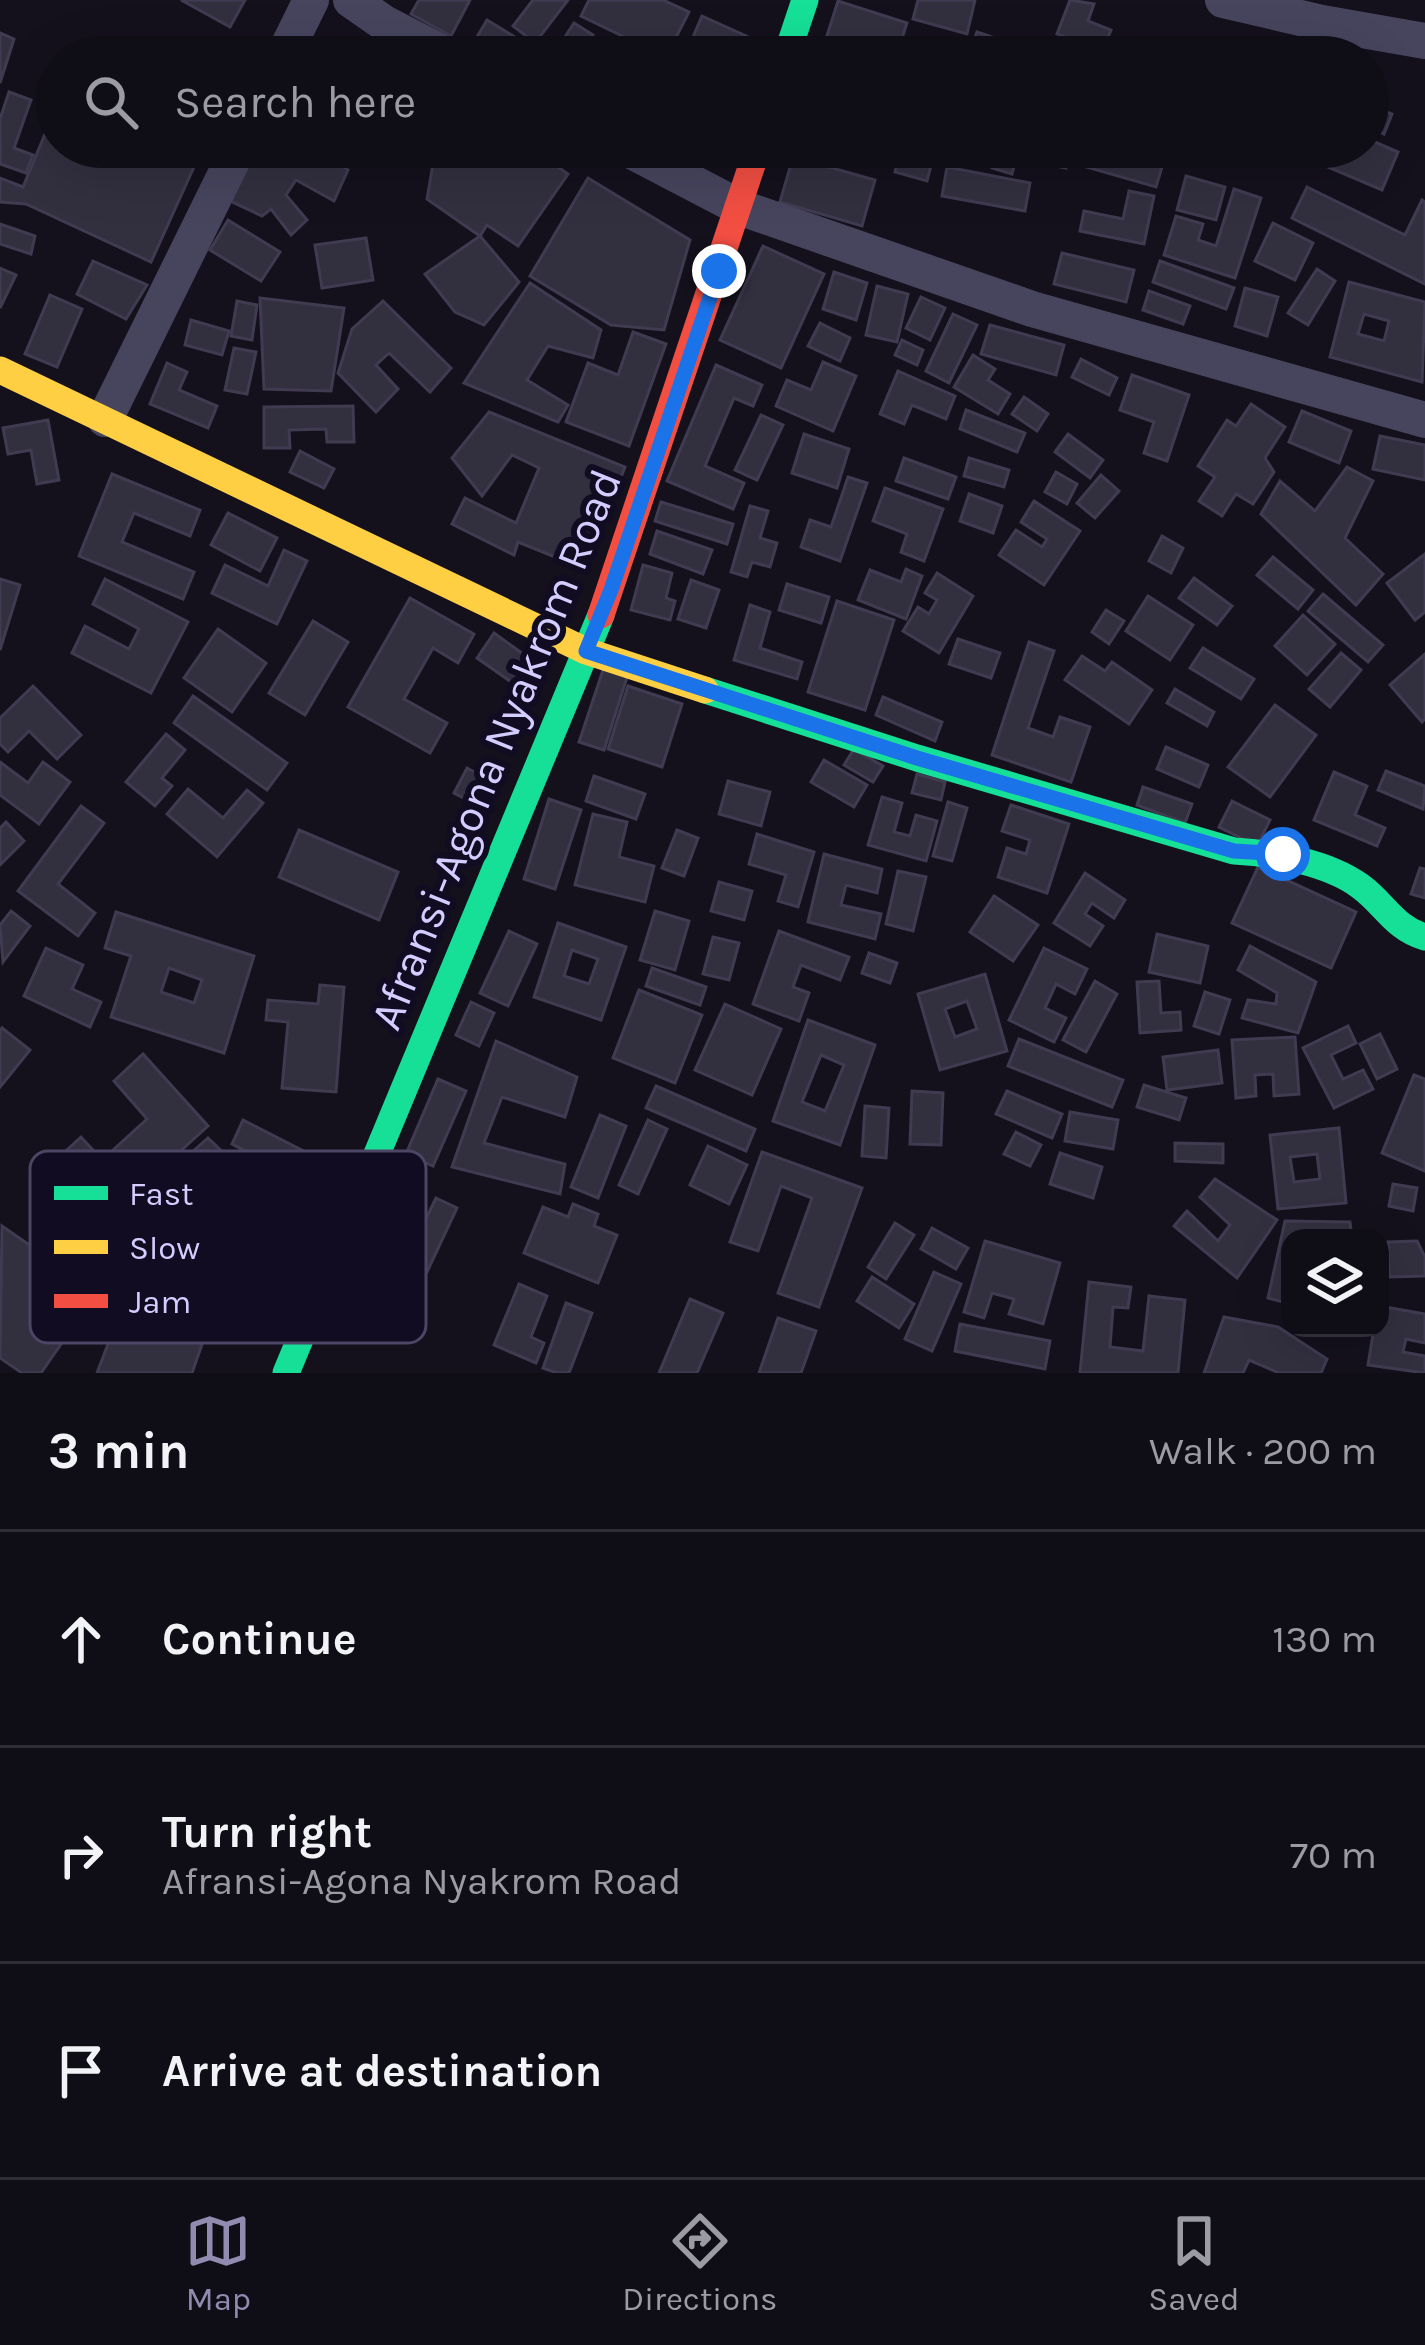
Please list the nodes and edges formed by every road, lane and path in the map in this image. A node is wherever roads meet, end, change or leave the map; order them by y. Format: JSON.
{"nodes":[{"id":1,"x":311,"y":0,"type":"edge"},
{"id":2,"x":351,"y":0,"type":"edge"},
{"id":3,"x":805,"y":0,"type":"edge"},
{"id":4,"x":1223,"y":0,"type":"edge"},
{"id":5,"x":293,"y":36,"type":"edge"},
{"id":6,"x":409,"y":36,"type":"edge"},
{"id":7,"x":793,"y":36,"type":"edge"},
{"id":8,"x":1425,"y":41,"type":"edge"},
{"id":9,"x":229,"y":168,"type":"edge"},
{"id":10,"x":664,"y":168,"type":"edge"},
{"id":11,"x":751,"y":168,"type":"edge"},
{"id":12,"x":739,"y":207,"type":"junction"},
{"id":13,"x":0,"y":370,"type":"edge"},
{"id":14,"x":105,"y":419,"type":"junction"},
{"id":15,"x":1425,"y":420,"type":"edge"},
{"id":16,"x":586,"y":651,"type":"junction"},
{"id":17,"x":1425,"y":937,"type":"edge"},
{"id":18,"x":378,"y":1151,"type":"edge"},
{"id":19,"x":298,"y":1343,"type":"edge"},
{"id":20,"x":286,"y":1373,"type":"edge"}],
"edges":[{"from":1,"to":5,"type":"street"},
{"from":2,"to":6,"type":"street"},
{"from":3,"to":7,"type":"street"},
{"from":4,"to":8,"type":"street"},
{"from":9,"to":14,"type":"street"},
{"from":10,"to":12,"type":"street"},
{"from":11,"to":12,"type":"street","name":"Afransi-Agona Nyakrom Road"},
{"from":12,"to":15,"type":"street"},
{"from":12,"to":16,"type":"street","name":"Afransi-Agona Nyakrom Road"},
{"from":13,"to":14,"type":"street"},
{"from":14,"to":16,"type":"street"},
{"from":16,"to":17,"type":"street"},
{"from":16,"to":18,"type":"street","name":"Afransi-Agona Nyakrom Road"},
{"from":19,"to":20,"type":"street","name":"Afransi-Agona Nyakrom Road"}]}
